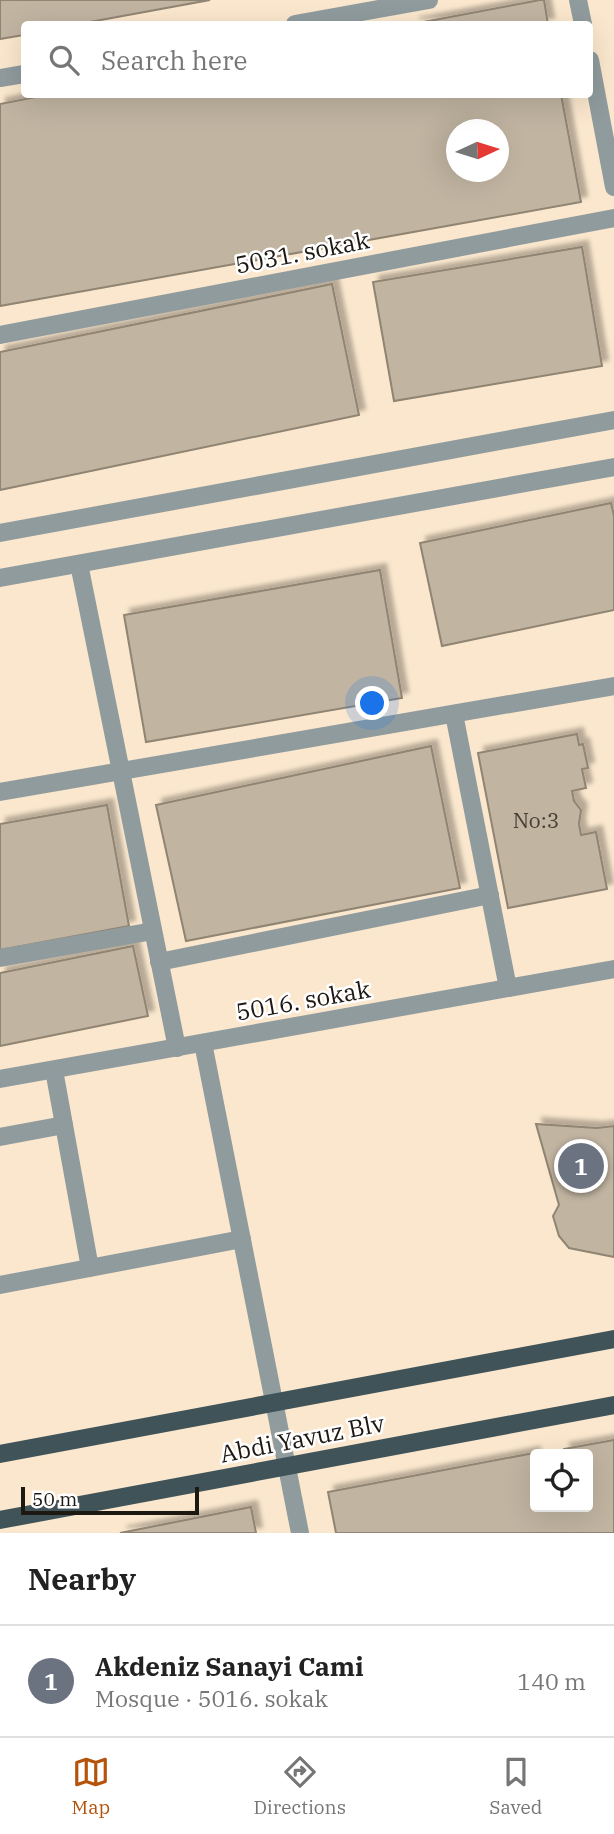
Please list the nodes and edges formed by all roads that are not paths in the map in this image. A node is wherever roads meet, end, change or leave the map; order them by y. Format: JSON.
{"nodes":[{"id":1,"x":429,"y":0,"type":"edge"},
{"id":2,"x":578,"y":0,"type":"edge"},
{"id":3,"x":312,"y":21,"type":"edge"},
{"id":4,"x":582,"y":21,"type":"edge"},
{"id":5,"x":21,"y":74,"type":"edge"},
{"id":6,"x":593,"y":76,"type":"edge"},
{"id":7,"x":0,"y":78,"type":"edge"},
{"id":8,"x":614,"y":187,"type":"edge"},
{"id":9,"x":614,"y":218,"type":"edge"},
{"id":10,"x":0,"y":335,"type":"edge"},
{"id":11,"x":614,"y":420,"type":"edge"},
{"id":12,"x":614,"y":467,"type":"edge"},
{"id":13,"x":0,"y":533,"type":"edge"},
{"id":14,"x":79,"y":564,"type":"junction"},
{"id":15,"x":0,"y":578,"type":"edge"},
{"id":16,"x":614,"y":686,"type":"edge"},
{"id":17,"x":454,"y":714,"type":"junction"},
{"id":18,"x":121,"y":771,"type":"junction"},
{"id":19,"x":0,"y":792,"type":"edge"},
{"id":20,"x":489,"y":895,"type":"junction"},
{"id":21,"x":153,"y":931,"type":"junction"},
{"id":22,"x":0,"y":958,"type":"edge"},
{"id":23,"x":159,"y":962,"type":"junction"},
{"id":24,"x":614,"y":969,"type":"edge"},
{"id":25,"x":508,"y":988,"type":"junction"},
{"id":26,"x":203,"y":1043,"type":"junction"},
{"id":27,"x":177,"y":1048,"type":"junction"},
{"id":28,"x":54,"y":1070,"type":"junction"},
{"id":29,"x":0,"y":1079,"type":"edge"},
{"id":30,"x":64,"y":1125,"type":"junction"},
{"id":31,"x":0,"y":1137,"type":"edge"},
{"id":32,"x":242,"y":1239,"type":"junction"},
{"id":33,"x":90,"y":1268,"type":"junction"},
{"id":34,"x":0,"y":1285,"type":"edge"},
{"id":35,"x":614,"y":1339,"type":"edge"},
{"id":36,"x":275,"y":1403,"type":"junction"},
{"id":37,"x":614,"y":1405,"type":"edge"},
{"id":38,"x":0,"y":1454,"type":"edge"},
{"id":39,"x":287,"y":1466,"type":"junction"},
{"id":40,"x":0,"y":1520,"type":"edge"},
{"id":41,"x":300,"y":1533,"type":"edge"}],
"edges":[{"from":1,"to":3,"type":"street"},
{"from":2,"to":4,"type":"street"},
{"from":5,"to":7,"type":"street"},
{"from":6,"to":8,"type":"street"},
{"from":9,"to":10,"type":"street","name":"5031. sokak"},
{"from":11,"to":13,"type":"street"},
{"from":12,"to":14,"type":"street"},
{"from":14,"to":15,"type":"street"},
{"from":14,"to":18,"type":"street"},
{"from":16,"to":17,"type":"street"},
{"from":17,"to":18,"type":"street"},
{"from":17,"to":20,"type":"street"},
{"from":18,"to":19,"type":"street"},
{"from":18,"to":21,"type":"street"},
{"from":20,"to":23,"type":"street"},
{"from":20,"to":25,"type":"street"},
{"from":21,"to":22,"type":"street"},
{"from":21,"to":23,"type":"street"},
{"from":23,"to":27,"type":"street"},
{"from":24,"to":25,"type":"street","name":"5016. sokak"},
{"from":25,"to":26,"type":"street","name":"5016. sokak"},
{"from":26,"to":27,"type":"street","name":"5016. sokak"},
{"from":26,"to":32,"type":"street"},
{"from":27,"to":28,"type":"street","name":"5016. sokak"},
{"from":28,"to":29,"type":"street","name":"5016. sokak"},
{"from":28,"to":30,"type":"street"},
{"from":30,"to":31,"type":"street"},
{"from":30,"to":33,"type":"street"},
{"from":32,"to":33,"type":"street"},
{"from":32,"to":36,"type":"street"},
{"from":33,"to":34,"type":"street"},
{"from":35,"to":36,"type":"main road"},
{"from":36,"to":38,"type":"main road"},
{"from":36,"to":39,"type":"street"},
{"from":37,"to":39,"type":"main road","name":"Abdi Yavuz Blv"},
{"from":39,"to":40,"type":"main road","name":"Abdi Yavuz Blv"},
{"from":39,"to":41,"type":"street"}]}
